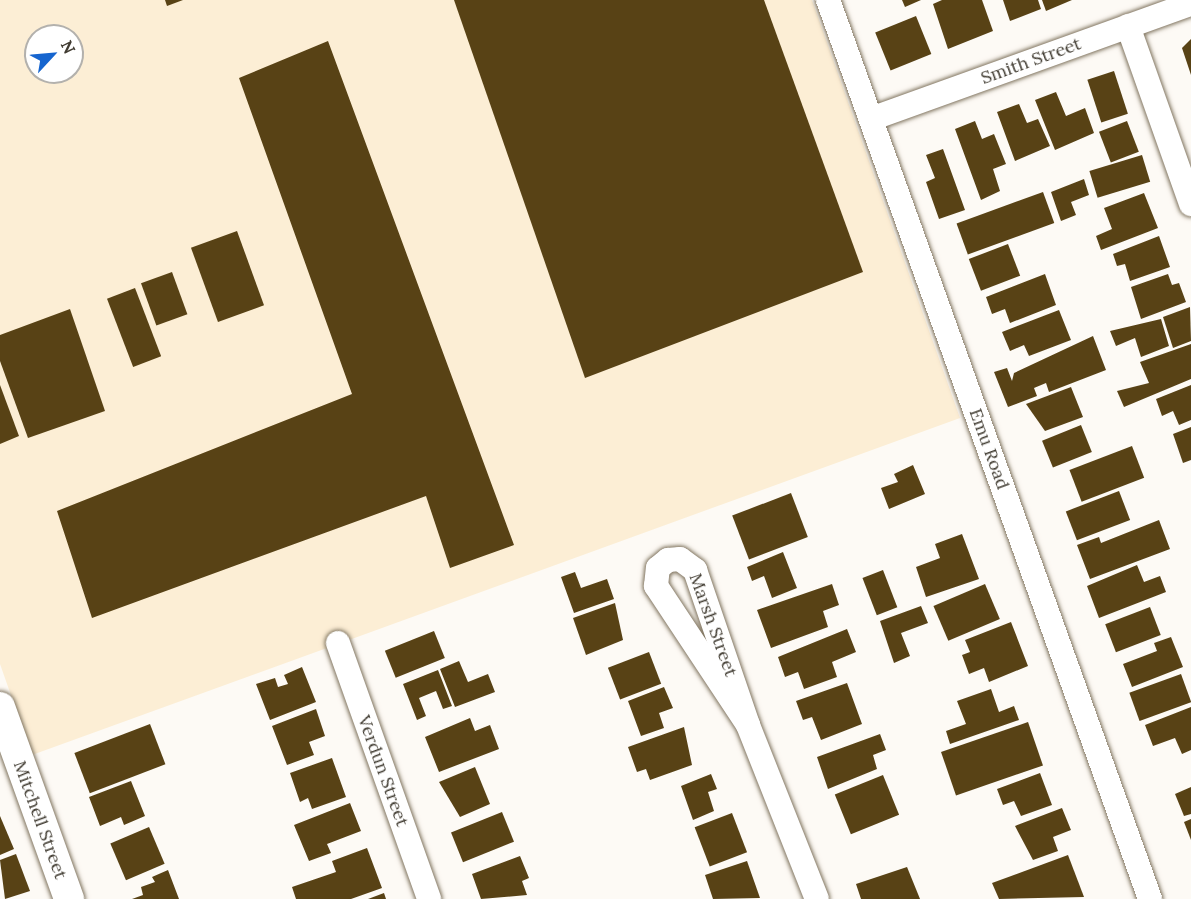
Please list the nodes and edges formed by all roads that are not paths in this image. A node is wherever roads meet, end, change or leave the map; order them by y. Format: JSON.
{"nodes":[{"id":1,"x":828,"y":0,"type":"edge"},
{"id":2,"x":1191,"y":4,"type":"edge"},
{"id":3,"x":1128,"y":26,"type":"junction"},
{"id":4,"x":871,"y":119,"type":"junction"},
{"id":5,"x":1191,"y":204,"type":"edge"},
{"id":6,"x":338,"y":643,"type":"dead end"},
{"id":7,"x":0,"y":706,"type":"edge"},
{"id":8,"x":748,"y":725,"type":"junction"},
{"id":9,"x":69,"y":899,"type":"edge"},
{"id":10,"x":429,"y":899,"type":"edge"},
{"id":11,"x":817,"y":899,"type":"edge"},
{"id":12,"x":1150,"y":899,"type":"edge"}],
"edges":[{"from":1,"to":4,"type":"street","name":"Emu Road"},
{"from":2,"to":3,"type":"street","name":"Smith Street"},
{"from":3,"to":4,"type":"street","name":"Smith Street"},
{"from":3,"to":5,"type":"street"},
{"from":4,"to":12,"type":"street","name":"Emu Road"},
{"from":6,"to":10,"type":"street","name":"Verdun Street"},
{"from":7,"to":9,"type":"street","name":"Mitchell Street"},
{"from":8,"to":8,"type":"street","name":"Marsh Street"},
{"from":8,"to":11,"type":"street","name":"Marsh Street"}]}
